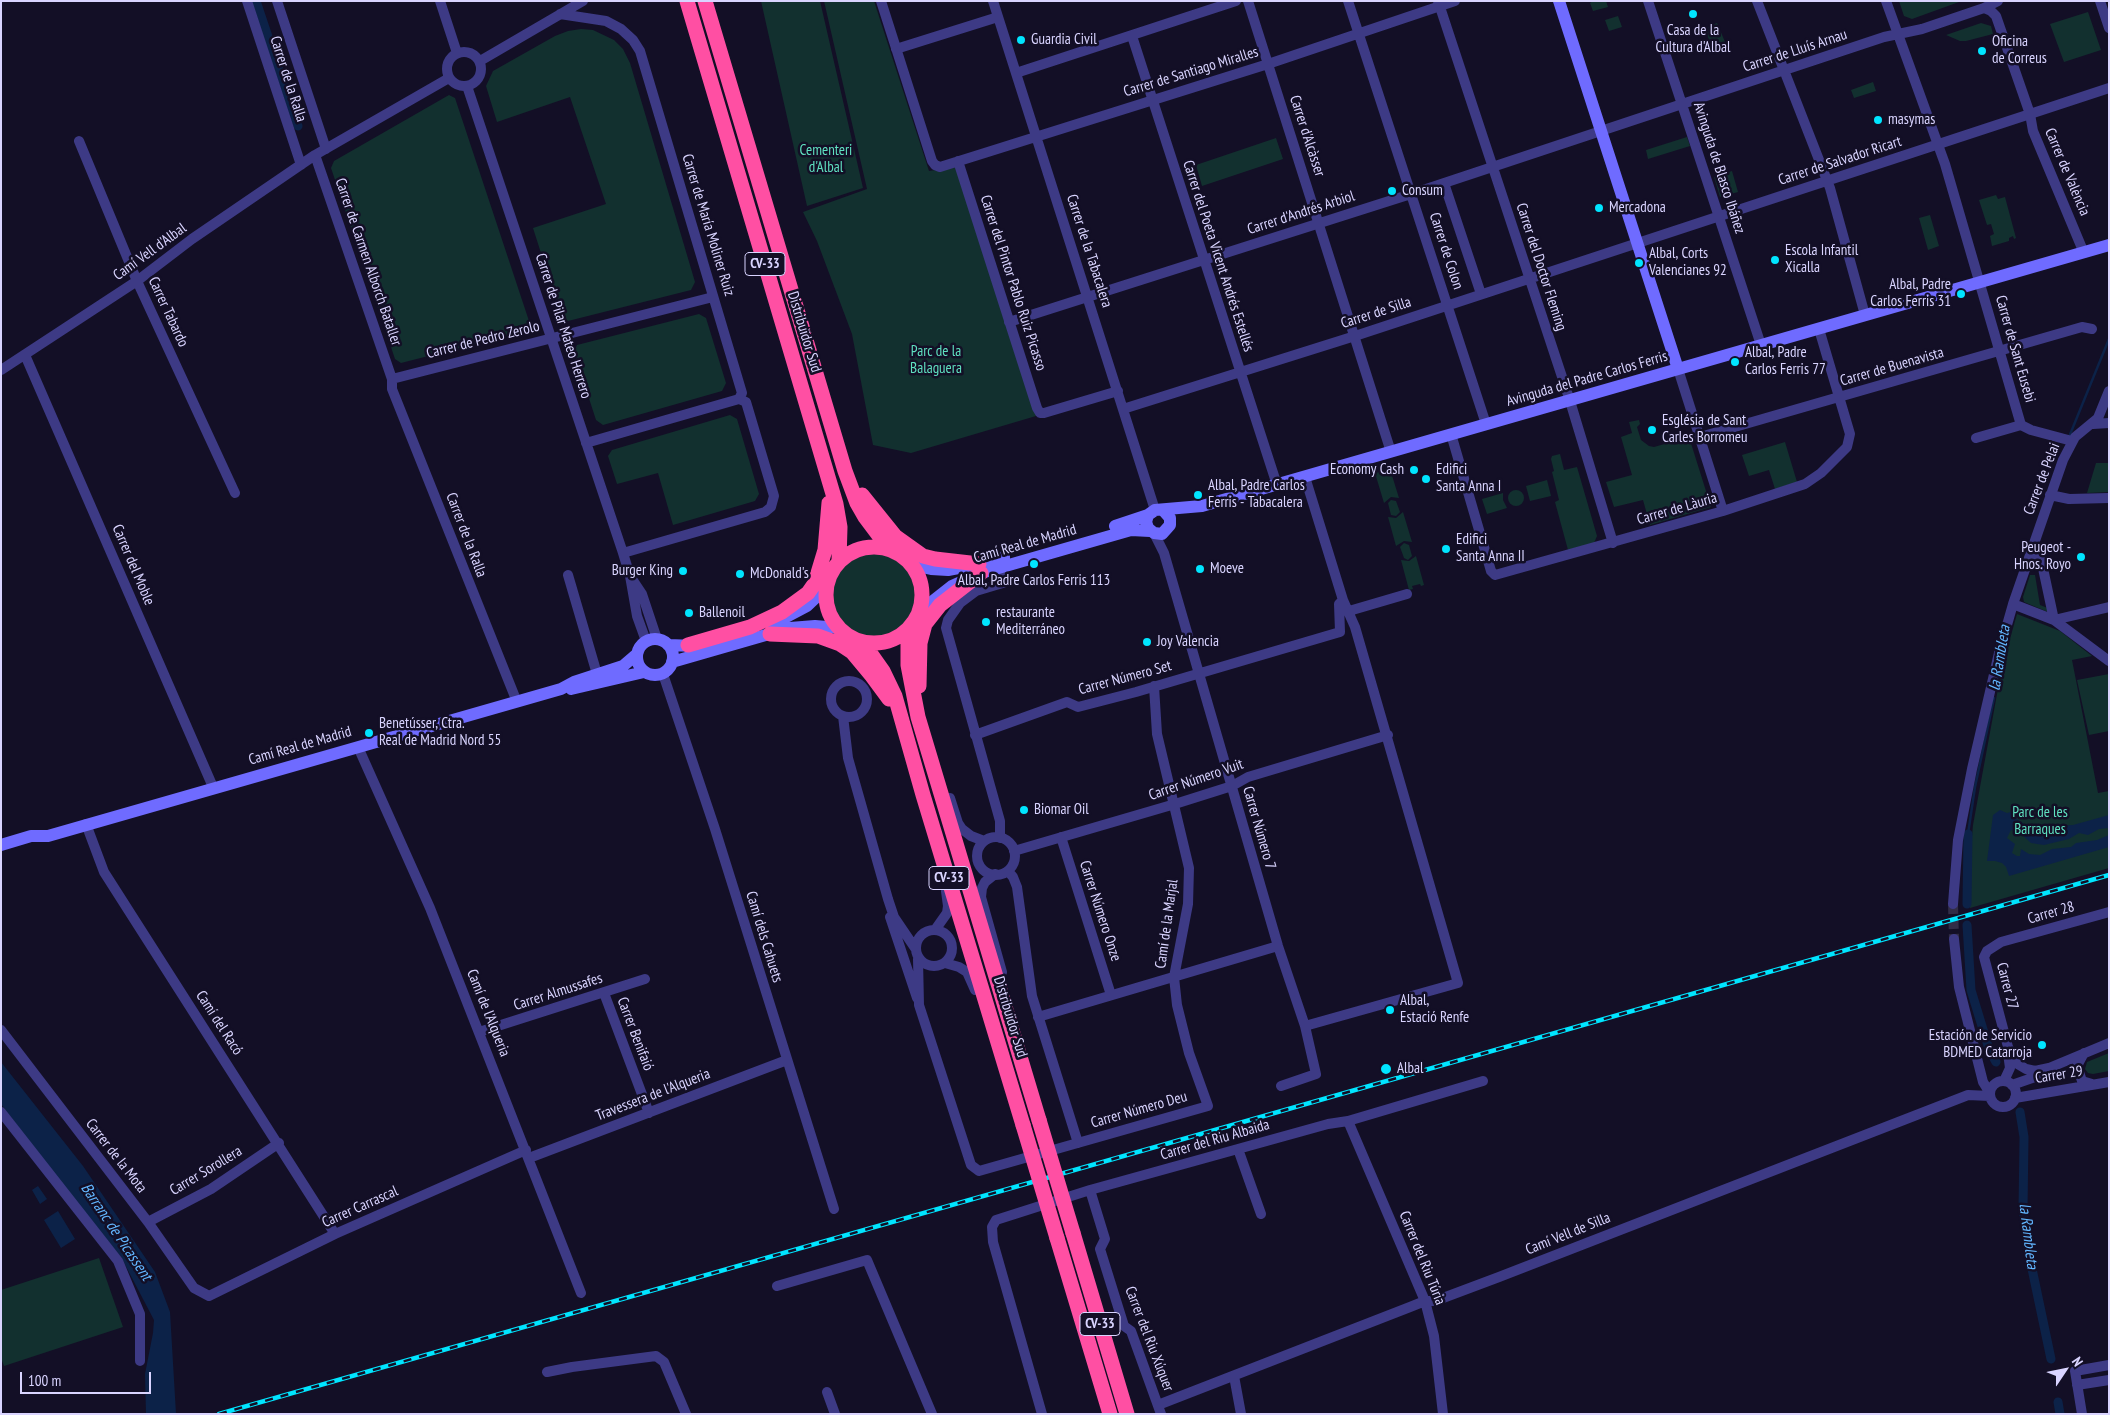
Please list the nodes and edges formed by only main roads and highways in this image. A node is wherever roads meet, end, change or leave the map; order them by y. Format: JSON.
{"nodes":[{"id":1,"x":687,"y":1,"type":"edge"},
{"id":2,"x":705,"y":1,"type":"edge"},
{"id":3,"x":845,"y":471,"type":"junction"},
{"id":4,"x":830,"y":482,"type":"junction"},
{"id":5,"x":890,"y":549,"type":"junction"},
{"id":6,"x":839,"y":561,"type":"junction"},
{"id":7,"x":908,"y":630,"type":"junction"},
{"id":8,"x":770,"y":634,"type":"road end"},
{"id":9,"x":856,"y":640,"type":"junction"},
{"id":10,"x":688,"y":645,"type":"road end"},
{"id":11,"x":918,"y":717,"type":"junction"},
{"id":12,"x":904,"y":723,"type":"junction"},
{"id":13,"x":1110,"y":1414,"type":"edge"},
{"id":14,"x":1128,"y":1414,"type":"edge"}],
"edges":[{"from":1,"to":4,"type":"highway","name":"Distribuïdor Sud","number":"CV-33"},
{"from":2,"to":3,"type":"highway","name":"Distribuïdor Sud","number":"CV-33"},
{"from":3,"to":5,"type":"highway","name":"Distribuïdor Sud","number":"CV-33"},
{"from":3,"to":11,"type":"highway"},
{"from":4,"to":6,"type":"highway","name":"Distribuïdor Sud","number":"CV-33"},
{"from":4,"to":10,"type":"highway"},
{"from":5,"to":6,"type":"highway"},
{"from":5,"to":7,"type":"highway","number":"CV-33"},
{"from":6,"to":9,"type":"highway","number":"CV-33"},
{"from":7,"to":9,"type":"highway","number":"CV-33"},
{"from":7,"to":11,"type":"highway","name":"Distribuïdor Sud","number":"CV-33"},
{"from":8,"to":12,"type":"highway"},
{"from":9,"to":12,"type":"highway","name":"Distribuïdor Sud","number":"CV-33"},
{"from":11,"to":14,"type":"highway","name":"Distribuïdor Sud","number":"CV-33","bridge":true},
{"from":12,"to":13,"type":"highway","name":"Distribuïdor Sud","number":"CV-33","bridge":true}]}
